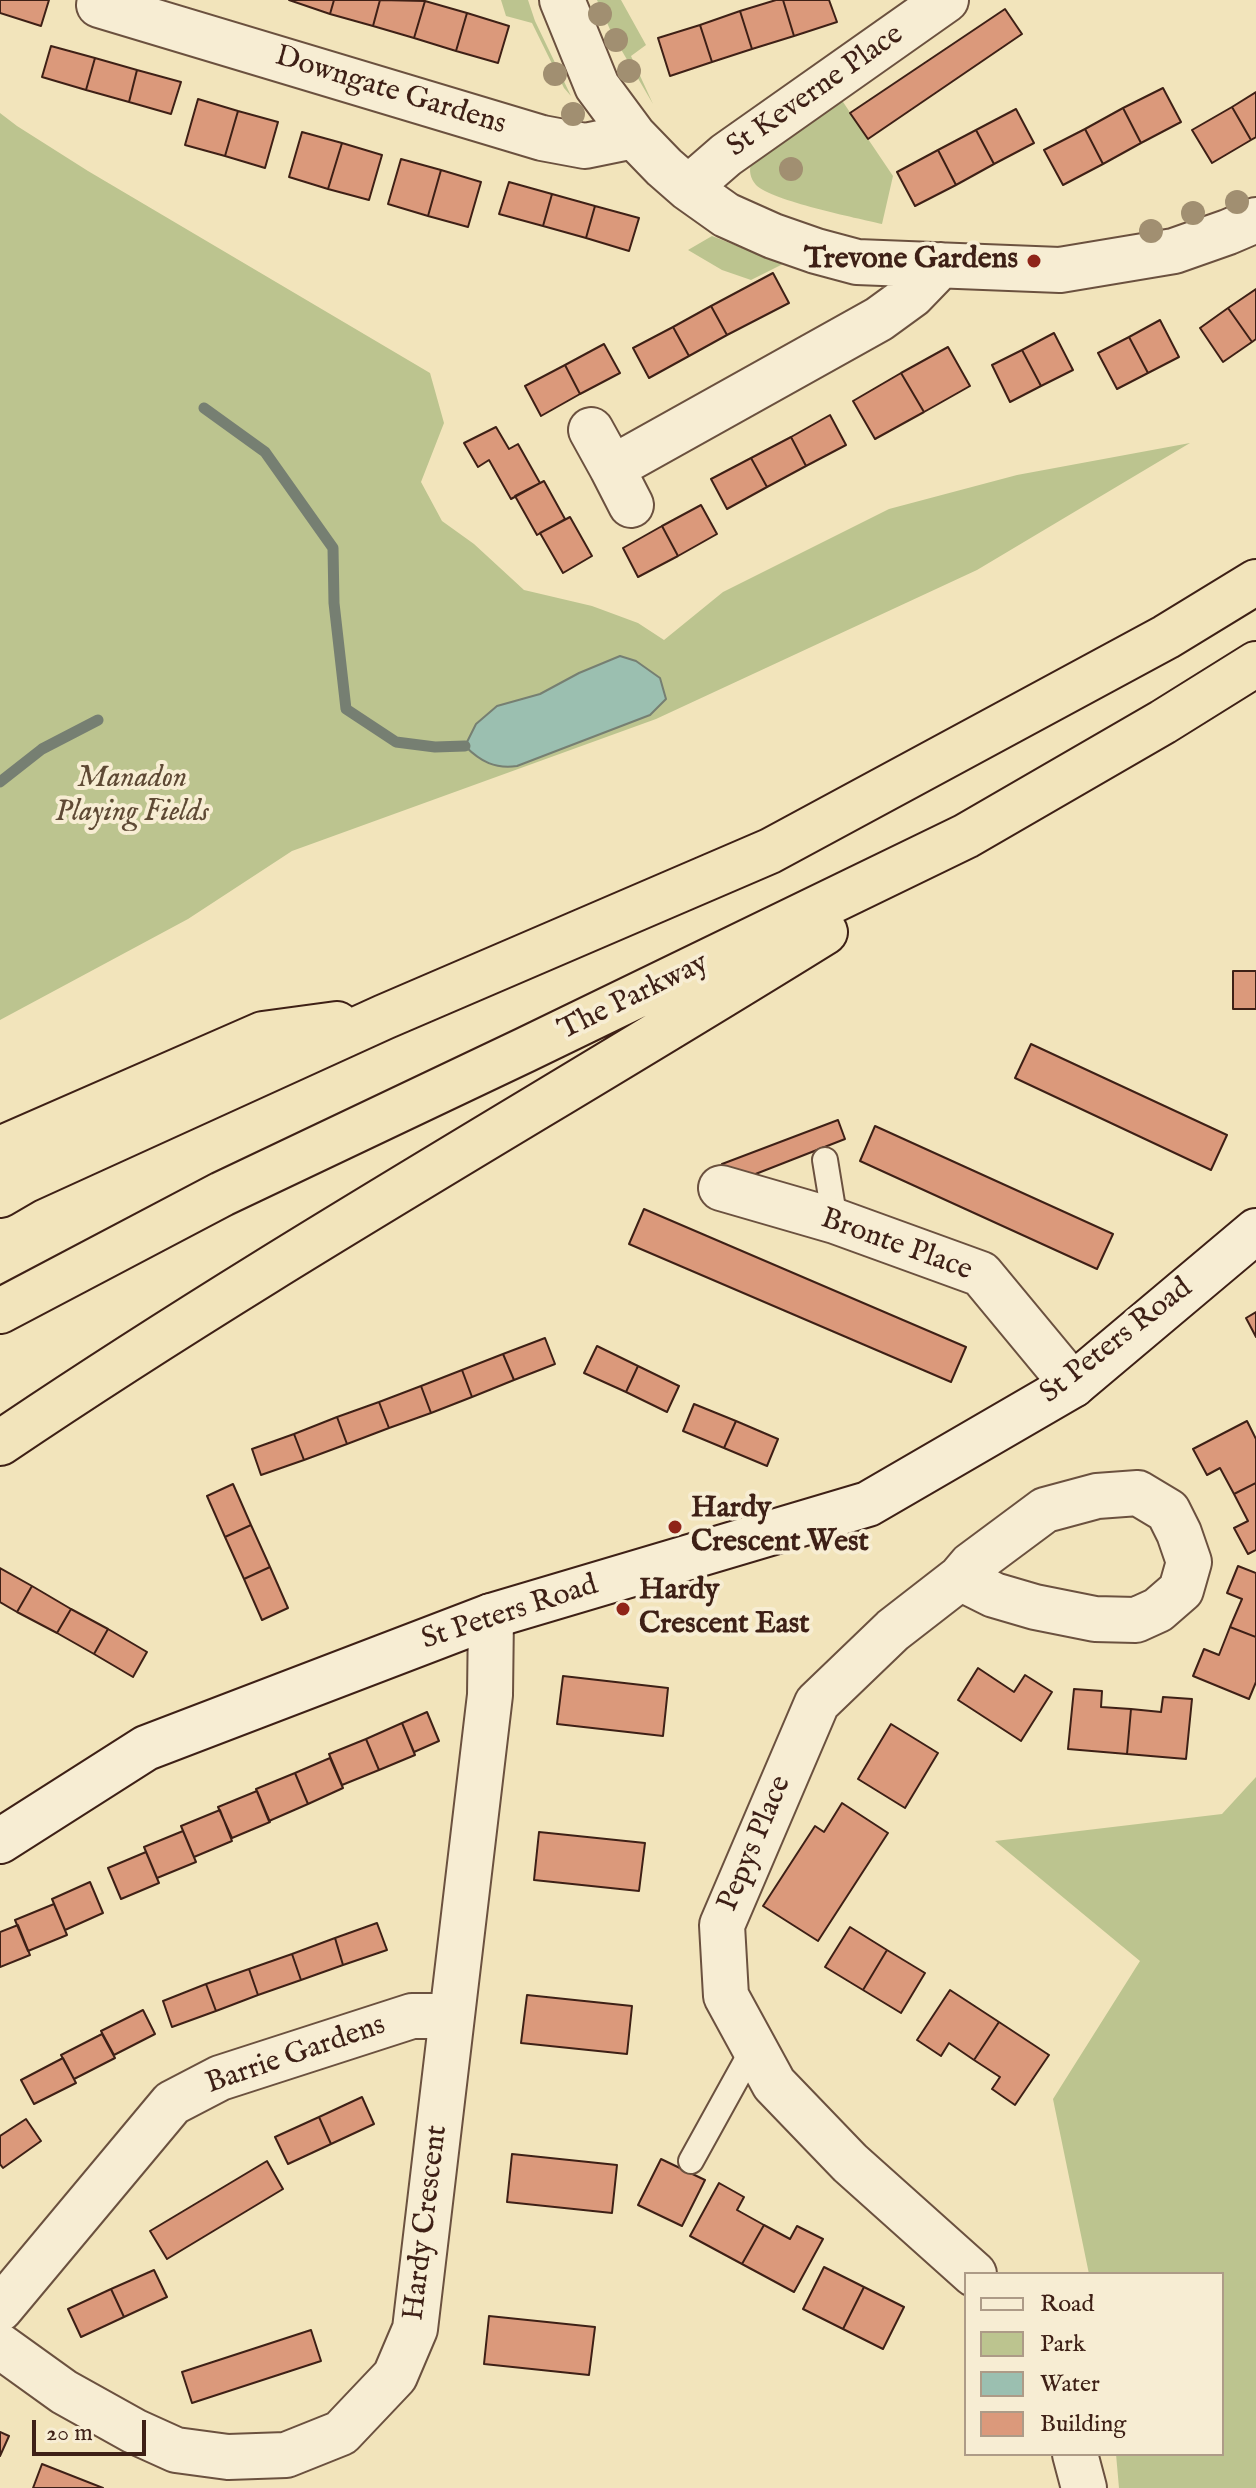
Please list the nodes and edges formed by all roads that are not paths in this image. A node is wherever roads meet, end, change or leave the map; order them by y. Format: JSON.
{"nodes":[{"id":1,"x":562,"y":0,"type":"edge"},
{"id":2,"x":946,"y":0,"type":"edge"},
{"id":3,"x":99,"y":5,"type":"dead end"},
{"id":4,"x":150,"y":10,"type":"edge"},
{"id":5,"x":634,"y":136,"type":"junction"},
{"id":6,"x":688,"y":188,"type":"junction"},
{"id":7,"x":1256,"y":220,"type":"edge"},
{"id":8,"x":941,"y":265,"type":"junction"},
{"id":9,"x":591,"y":430,"type":"dead end"},
{"id":10,"x":1256,"y":582,"type":"edge"},
{"id":11,"x":1256,"y":664,"type":"edge"},
{"id":12,"x":1163,"y":722,"type":"junction"},
{"id":13,"x":384,"y":1017,"type":"junction"},
{"id":14,"x":0,"y":1149,"type":"edge"},
{"id":15,"x":825,"y":1160,"type":"dead end"},
{"id":16,"x":721,"y":1188,"type":"dead end"},
{"id":17,"x":0,"y":1195,"type":"edge"},
{"id":18,"x":835,"y":1221,"type":"junction"},
{"id":19,"x":1256,"y":1231,"type":"edge"},
{"id":20,"x":0,"y":1311,"type":"edge"},
{"id":21,"x":1073,"y":1385,"type":"junction"},
{"id":22,"x":0,"y":1443,"type":"edge"},
{"id":23,"x":960,"y":1578,"type":"junction"},
{"id":24,"x":491,"y":1616,"type":"junction"},
{"id":25,"x":0,"y":1841,"type":"edge"},
{"id":26,"x":452,"y":2016,"type":"junction"},
{"id":27,"x":754,"y":2047,"type":"junction"},
{"id":28,"x":691,"y":2161,"type":"dead end"},
{"id":29,"x":972,"y":2272,"type":"edge"},
{"id":30,"x":0,"y":2309,"type":"edge"},
{"id":31,"x":0,"y":2346,"type":"edge"},
{"id":32,"x":1076,"y":2456,"type":"edge"},
{"id":33,"x":1084,"y":2488,"type":"edge"}],
"edges":[{"from":1,"to":5,"type":"street"},
{"from":2,"to":6,"type":"street","name":"St Keverne Place"},
{"from":3,"to":4,"type":"street","name":"Downgate Gardens"},
{"from":4,"to":5,"type":"street","name":"Downgate Gardens"},
{"from":5,"to":6,"type":"street"},
{"from":6,"to":8,"type":"street"},
{"from":7,"to":8,"type":"street"},
{"from":8,"to":9,"type":"street"},
{"from":10,"to":13,"type":"highway"},
{"from":11,"to":12,"type":"highway","name":"The Parkway"},
{"from":12,"to":20,"type":"highway","name":"The Parkway"},
{"from":12,"to":22,"type":"highway"},
{"from":13,"to":14,"type":"highway"},
{"from":13,"to":17,"type":"highway"},
{"from":15,"to":18,"type":"lane"},
{"from":16,"to":18,"type":"street","name":"Bronte Place"},
{"from":18,"to":21,"type":"street","name":"Bronte Place"},
{"from":19,"to":21,"type":"street","name":"St Peters Road"},
{"from":21,"to":24,"type":"street","name":"St Peters Road"},
{"from":23,"to":23,"type":"street","name":"Pepys Place"},
{"from":23,"to":27,"type":"street","name":"Pepys Place"},
{"from":24,"to":25,"type":"street","name":"St Peters Road"},
{"from":24,"to":26,"type":"street","name":"Hardy Crescent"},
{"from":26,"to":30,"type":"street","name":"Barrie Gardens"},
{"from":26,"to":31,"type":"street","name":"Hardy Crescent"},
{"from":27,"to":28,"type":"lane"},
{"from":27,"to":29,"type":"street","name":"Pepys Place"},
{"from":32,"to":33,"type":"street"}]}
